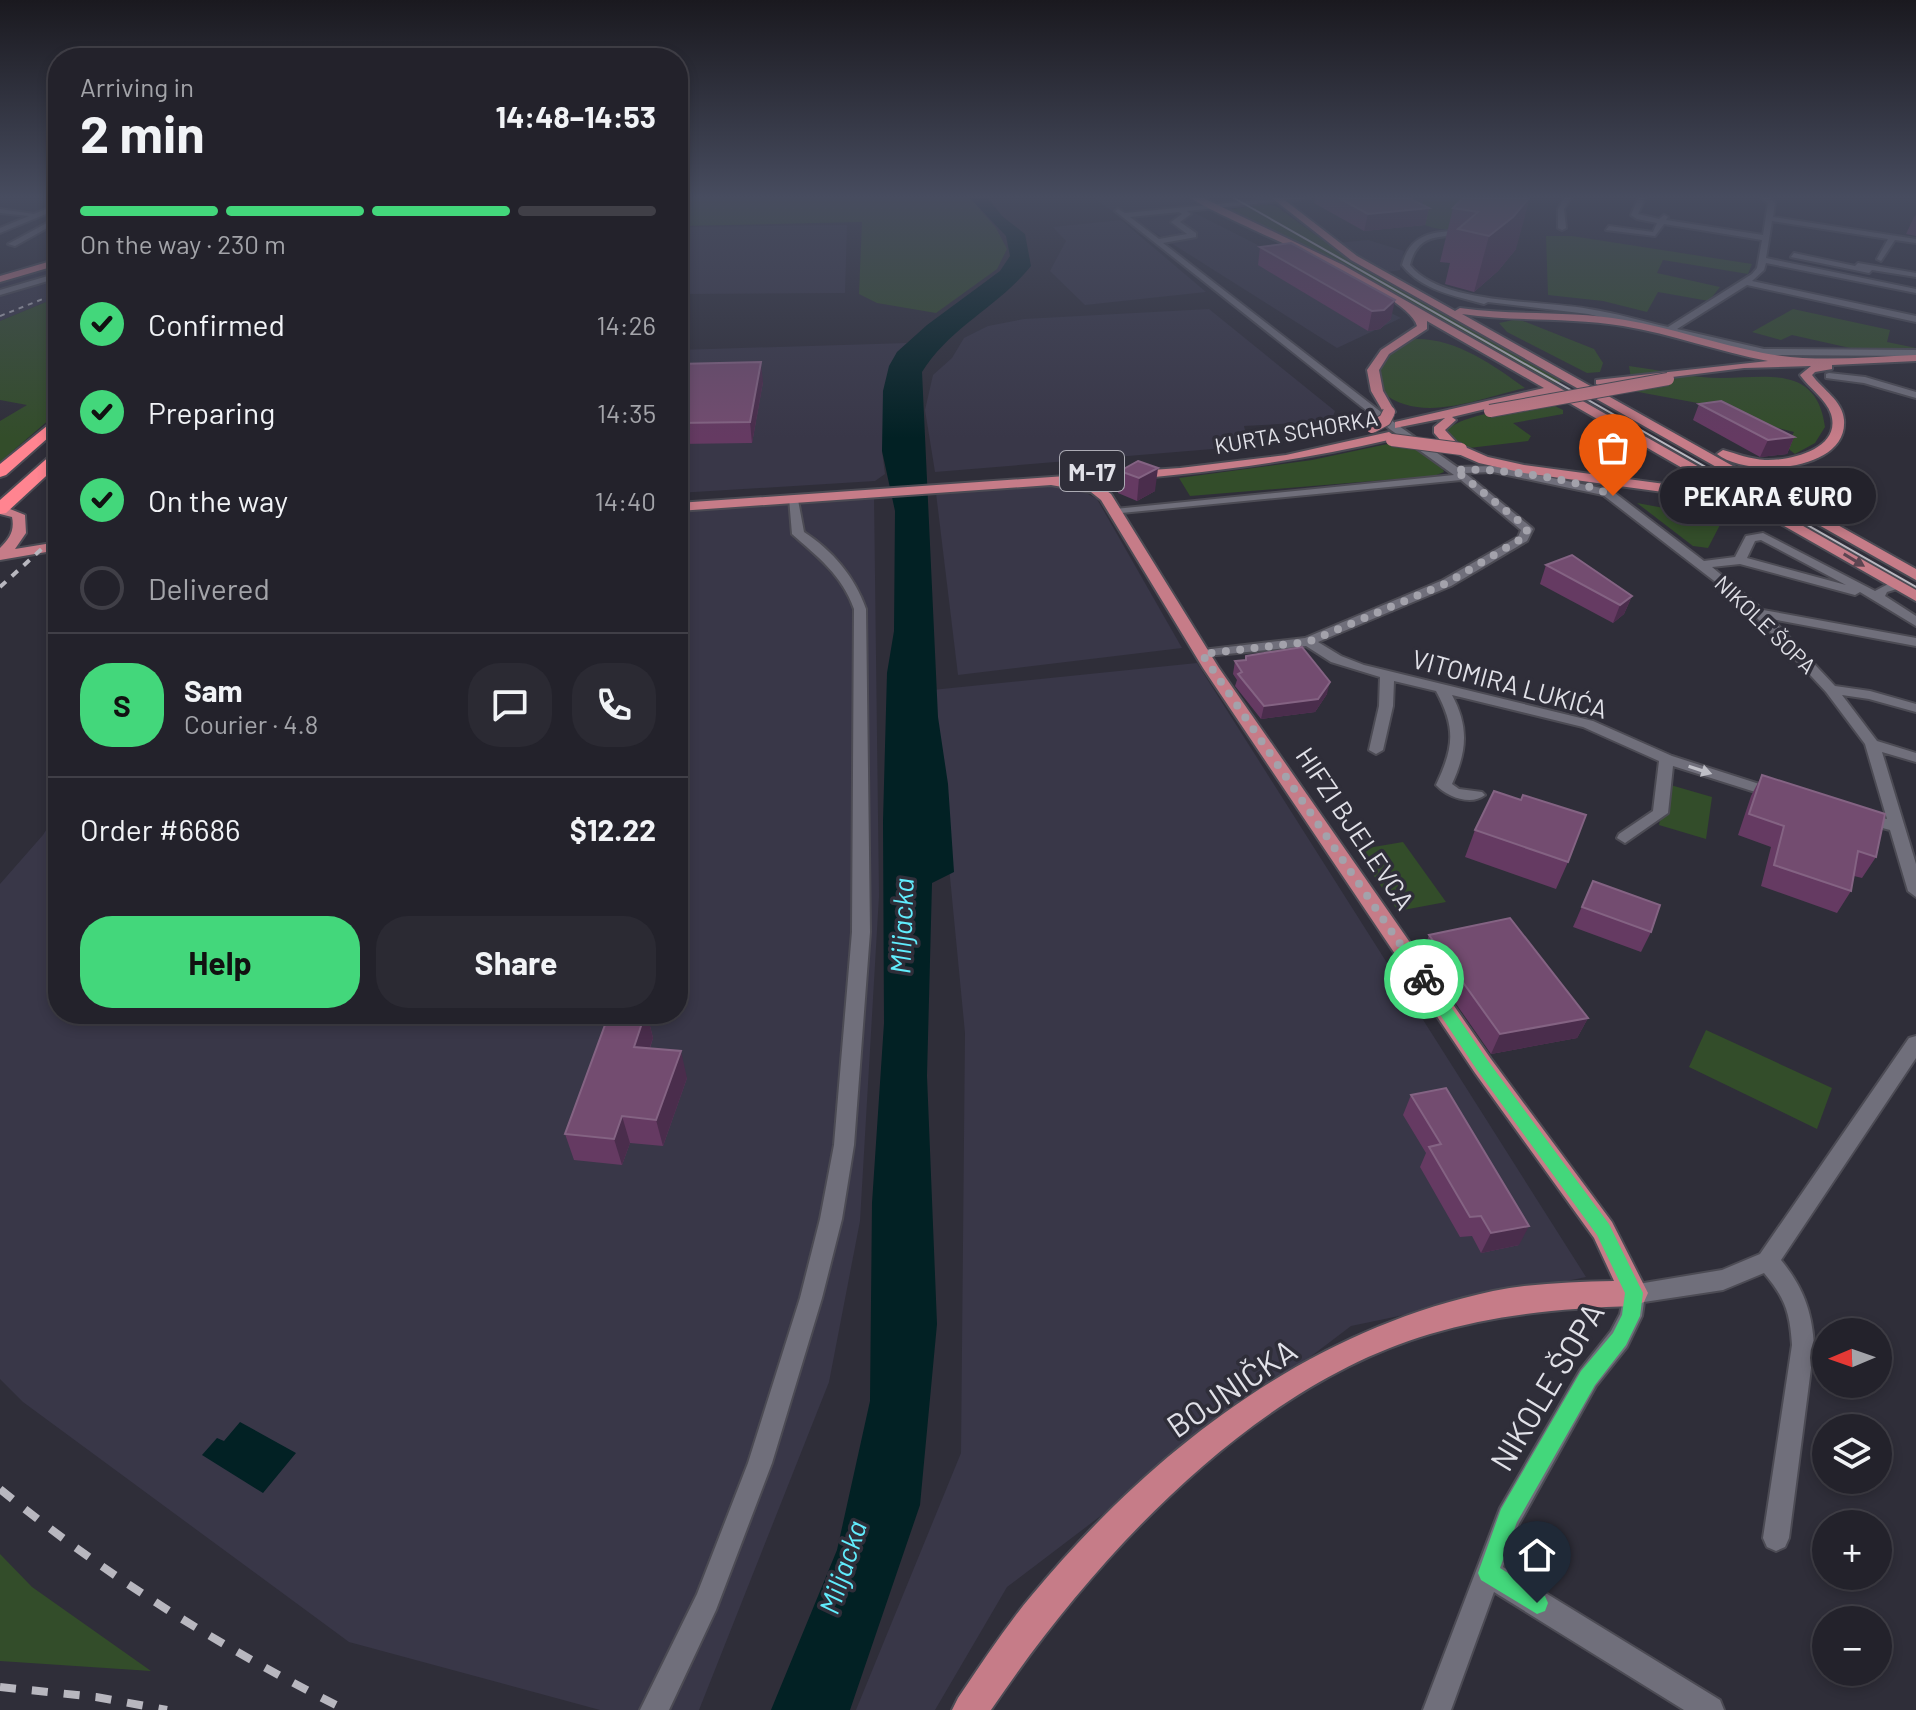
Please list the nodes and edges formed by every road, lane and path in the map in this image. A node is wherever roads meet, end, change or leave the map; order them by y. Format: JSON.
{"nodes":[{"id":1,"x":48,"y":278,"type":"edge"},
{"id":2,"x":1203,"y":278,"type":"edge"},
{"id":3,"x":1357,"y":278,"type":"edge"},
{"id":4,"x":1390,"y":278,"type":"edge"},
{"id":5,"x":1420,"y":278,"type":"edge"},
{"id":6,"x":1752,"y":278,"type":"edge"},
{"id":7,"x":1764,"y":278,"type":"edge"},
{"id":8,"x":1851,"y":278,"type":"edge"},
{"id":9,"x":1745,"y":282,"type":"junction"},
{"id":10,"x":1916,"y":291,"type":"edge"},
{"id":11,"x":0,"y":293,"type":"edge"},
{"id":12,"x":1474,"y":298,"type":"junction"},
{"id":13,"x":1428,"y":300,"type":"junction"},
{"id":14,"x":1409,"y":306,"type":"junction"},
{"id":15,"x":1916,"y":309,"type":"edge"},
{"id":16,"x":1511,"y":315,"type":"junction"},
{"id":17,"x":1916,"y":319,"type":"edge"},
{"id":18,"x":1671,"y":330,"type":"junction"},
{"id":19,"x":1408,"y":337,"type":"junction"},
{"id":20,"x":1724,"y":347,"type":"junction"},
{"id":21,"x":1491,"y":353,"type":"junction"},
{"id":22,"x":1525,"y":354,"type":"junction"},
{"id":23,"x":1916,"y":357,"type":"edge"},
{"id":24,"x":1807,"y":361,"type":"junction"},
{"id":25,"x":1731,"y":369,"type":"junction"},
{"id":26,"x":1831,"y":371,"type":"junction"},
{"id":27,"x":1823,"y":394,"type":"junction"},
{"id":28,"x":1916,"y":395,"type":"edge"},
{"id":29,"x":1400,"y":410,"type":"junction"},
{"id":30,"x":1453,"y":415,"type":"junction"},
{"id":31,"x":48,"y":430,"type":"edge"},
{"id":32,"x":1377,"y":435,"type":"junction"},
{"id":33,"x":1685,"y":442,"type":"junction"},
{"id":34,"x":1651,"y":445,"type":"junction"},
{"id":35,"x":48,"y":446,"type":"edge"},
{"id":36,"x":1461,"y":449,"type":"junction"},
{"id":37,"x":1797,"y":461,"type":"junction"},
{"id":38,"x":48,"y":466,"type":"edge"},
{"id":39,"x":0,"y":472,"type":"edge"},
{"id":40,"x":1459,"y":474,"type":"junction"},
{"id":41,"x":1132,"y":477,"type":"junction"},
{"id":42,"x":1056,"y":483,"type":"junction"},
{"id":43,"x":48,"y":484,"type":"edge"},
{"id":44,"x":934,"y":486,"type":"junction"},
{"id":45,"x":1653,"y":486,"type":"junction"},
{"id":46,"x":0,"y":487,"type":"edge"},
{"id":47,"x":867,"y":490,"type":"junction"},
{"id":48,"x":688,"y":497,"type":"edge"},
{"id":49,"x":793,"y":500,"type":"junction"},
{"id":50,"x":1110,"y":504,"type":"junction"},
{"id":51,"x":688,"y":506,"type":"edge"},
{"id":52,"x":0,"y":509,"type":"edge"},
{"id":53,"x":18,"y":515,"type":"junction"},
{"id":54,"x":1829,"y":525,"type":"junction"},
{"id":55,"x":20,"y":533,"type":"junction"},
{"id":56,"x":1812,"y":535,"type":"junction"},
{"id":57,"x":48,"y":537,"type":"edge"},
{"id":58,"x":48,"y":548,"type":"edge"},
{"id":59,"x":0,"y":556,"type":"edge"},
{"id":60,"x":1740,"y":560,"type":"junction"},
{"id":61,"x":1703,"y":565,"type":"junction"},
{"id":62,"x":1916,"y":575,"type":"edge"},
{"id":63,"x":1896,"y":585,"type":"junction"},
{"id":64,"x":1916,"y":596,"type":"edge"},
{"id":65,"x":1878,"y":597,"type":"junction"},
{"id":66,"x":1760,"y":613,"type":"junction"},
{"id":67,"x":1916,"y":622,"type":"edge"},
{"id":68,"x":1308,"y":642,"type":"junction"},
{"id":69,"x":1916,"y":642,"type":"edge"},
{"id":70,"x":1202,"y":654,"type":"junction"},
{"id":71,"x":1387,"y":675,"type":"junction"},
{"id":72,"x":1441,"y":687,"type":"junction"},
{"id":73,"x":1831,"y":689,"type":"junction"},
{"id":74,"x":1916,"y":708,"type":"edge"},
{"id":75,"x":1872,"y":744,"type":"junction"},
{"id":76,"x":1376,"y":750,"type":"dead end"},
{"id":77,"x":1916,"y":758,"type":"edge"},
{"id":78,"x":1667,"y":759,"type":"junction"},
{"id":79,"x":1477,"y":795,"type":"dead end"},
{"id":80,"x":1790,"y":798,"type":"edge"},
{"id":81,"x":1850,"y":814,"type":"edge"},
{"id":82,"x":1895,"y":826,"type":"junction"},
{"id":83,"x":1625,"y":838,"type":"dead end"},
{"id":84,"x":1916,"y":891,"type":"edge"},
{"id":85,"x":1916,"y":1043,"type":"edge"},
{"id":86,"x":1768,"y":1261,"type":"junction"},
{"id":87,"x":1634,"y":1293,"type":"junction"},
{"id":88,"x":1776,"y":1538,"type":"dead end"},
{"id":89,"x":1488,"y":1573,"type":"junction"},
{"id":90,"x":654,"y":1710,"type":"edge"},
{"id":91,"x":970,"y":1710,"type":"edge"},
{"id":92,"x":1437,"y":1710,"type":"edge"},
{"id":93,"x":1710,"y":1710,"type":"edge"}],
"edges":[{"from":1,"to":11,"type":"street"},
{"from":2,"to":40,"type":"street"},
{"from":3,"to":14,"type":"main road"},
{"from":4,"to":13,"type":"main road"},
{"from":5,"to":12,"type":"street"},
{"from":6,"to":9,"type":"street"},
{"from":7,"to":15,"type":"street"},
{"from":8,"to":10,"type":"street"},
{"from":9,"to":17,"type":"street"},
{"from":9,"to":18,"type":"street"},
{"from":12,"to":16,"type":"street"},
{"from":12,"to":18,"type":"street"},
{"from":13,"to":16,"type":"main road"},
{"from":13,"to":22,"type":"main road"},
{"from":14,"to":19,"type":"main road"},
{"from":14,"to":21,"type":"main road"},
{"from":16,"to":18,"type":"main road"},
{"from":16,"to":22,"type":"main road"},
{"from":18,"to":20,"type":"main road"},
{"from":18,"to":23,"type":"street"},
{"from":19,"to":21,"type":"main road"},
{"from":19,"to":29,"type":"main road"},
{"from":20,"to":24,"type":"main road"},
{"from":20,"to":25,"type":"main road"},
{"from":21,"to":34,"type":"main road"},
{"from":22,"to":33,"type":"main road"},
{"from":23,"to":24,"type":"main road","name":"KURTA SCHORKA"},
{"from":23,"to":26,"type":"main road","name":"KURTA SCHORKA"},
{"from":24,"to":25,"type":"main road","name":"KURTA SCHORKA"},
{"from":25,"to":26,"type":"main road","name":"KURTA SCHORKA"},
{"from":25,"to":27,"type":"main road"},
{"from":25,"to":30,"type":"main road","name":"KURTA SCHORKA"},
{"from":26,"to":27,"type":"main road"},
{"from":26,"to":28,"type":"street"},
{"from":27,"to":37,"type":"main road"},
{"from":29,"to":30,"type":"main road"},
{"from":29,"to":32,"type":"main road","bridge":true},
{"from":30,"to":32,"type":"main road","name":"KURTA SCHORKA"},
{"from":30,"to":36,"type":"main road","bridge":true},
{"from":31,"to":39,"type":"highway"},
{"from":32,"to":36,"type":"main road","number":"M-17","bridge":true},
{"from":32,"to":41,"type":"main road","name":"KURTA SCHORKA","number":"M-17"},
{"from":32,"to":44,"type":"main road","name":"KURTA SCHORKA","number":"M-17"},
{"from":33,"to":37,"type":"main road"},
{"from":33,"to":54,"type":"main road"},
{"from":34,"to":45,"type":"main road"},
{"from":34,"to":56,"type":"main road"},
{"from":35,"to":46,"type":"highway"},
{"from":36,"to":45,"type":"main road","number":"M-17"},
{"from":37,"to":54,"type":"main road"},
{"from":38,"to":52,"type":"highway"},
{"from":40,"to":50,"type":"street"},
{"from":40,"to":61,"type":"street","name":"NIKOLE ŠOPA"},
{"from":40,"to":68,"type":"street"},
{"from":41,"to":42,"type":"main road","name":"KURTA SCHORKA","number":"M-17"},
{"from":41,"to":50,"type":"main road"},
{"from":42,"to":44,"type":"main road","name":"KURTA SCHORKA","number":"M-17"},
{"from":42,"to":50,"type":"main road"},
{"from":43,"to":53,"type":"highway"},
{"from":44,"to":47,"type":"main road","name":"KURTA SCHORKA","number":"M-17"},
{"from":45,"to":56,"type":"main road","number":"M-17"},
{"from":47,"to":48,"type":"main road","name":"KURTA SCHORKA","number":"M-17"},
{"from":47,"to":49,"type":"main road","name":"KURTA SCHORKA","number":"M-17"},
{"from":49,"to":51,"type":"main road","name":"KURTA SCHORKA","number":"M-17"},
{"from":49,"to":90,"type":"street"},
{"from":50,"to":70,"type":"main road","name":"HIFZI BJELEVCA"},
{"from":52,"to":53,"type":"main road"},
{"from":53,"to":55,"type":"main road"},
{"from":54,"to":62,"type":"main road"},
{"from":55,"to":57,"type":"main road"},
{"from":55,"to":59,"type":"main road"},
{"from":56,"to":63,"type":"main road","number":"M-17","one_way":true},
{"from":58,"to":59,"type":"main road"},
{"from":60,"to":61,"type":"street"},
{"from":60,"to":65,"type":"street"},
{"from":60,"to":65,"type":"street"},
{"from":61,"to":66,"type":"street","name":"NIKOLE ŠOPA"},
{"from":63,"to":64,"type":"main road","number":"M-17"},
{"from":63,"to":65,"type":"street"},
{"from":65,"to":67,"type":"street"},
{"from":66,"to":69,"type":"street"},
{"from":66,"to":73,"type":"street","name":"NIKOLE ŠOPA"},
{"from":68,"to":70,"type":"street"},
{"from":68,"to":71,"type":"street","name":"VITOMIRA LUKIĆA"},
{"from":70,"to":87,"type":"main road","name":"HIFZI BJELEVCA"},
{"from":71,"to":72,"type":"street","name":"VITOMIRA LUKIĆA"},
{"from":71,"to":76,"type":"street"},
{"from":72,"to":78,"type":"street","name":"VITOMIRA LUKIĆA"},
{"from":72,"to":79,"type":"street"},
{"from":73,"to":74,"type":"street"},
{"from":73,"to":75,"type":"street","name":"NIKOLE ŠOPA"},
{"from":75,"to":77,"type":"street"},
{"from":75,"to":82,"type":"street","name":"NIKOLE ŠOPA"},
{"from":78,"to":80,"type":"street","name":"VITOMIRA LUKIĆA","one_way":true},
{"from":78,"to":83,"type":"street"},
{"from":81,"to":82,"type":"street"},
{"from":82,"to":84,"type":"street","name":"NIKOLE ŠOPA"},
{"from":85,"to":86,"type":"street"},
{"from":86,"to":87,"type":"street","name":"NIKOLE ŠOPA"},
{"from":86,"to":88,"type":"street"},
{"from":87,"to":89,"type":"street","name":"NIKOLE ŠOPA"},
{"from":87,"to":91,"type":"main road","name":"BOJNIČKA"},
{"from":89,"to":92,"type":"street","name":"NIKOLE ŠOPA"},
{"from":89,"to":93,"type":"street"}]}
